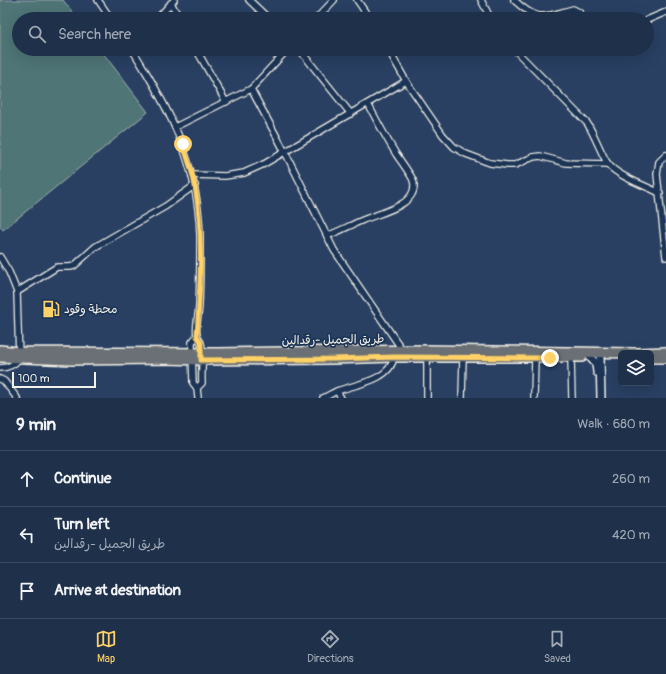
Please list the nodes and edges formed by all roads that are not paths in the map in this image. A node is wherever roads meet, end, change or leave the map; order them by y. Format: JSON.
{"nodes":[{"id":1,"x":98,"y":0,"type":"edge"},
{"id":2,"x":248,"y":0,"type":"edge"},
{"id":3,"x":334,"y":0,"type":"edge"},
{"id":4,"x":357,"y":0,"type":"edge"},
{"id":5,"x":481,"y":0,"type":"edge"},
{"id":6,"x":514,"y":0,"type":"edge"},
{"id":7,"x":173,"y":2,"type":"edge"},
{"id":8,"x":106,"y":12,"type":"edge"},
{"id":9,"x":164,"y":12,"type":"edge"},
{"id":10,"x":177,"y":12,"type":"edge"},
{"id":11,"x":261,"y":12,"type":"edge"},
{"id":12,"x":323,"y":12,"type":"edge"},
{"id":13,"x":365,"y":12,"type":"edge"},
{"id":14,"x":487,"y":12,"type":"edge"},
{"id":15,"x":528,"y":12,"type":"edge"},
{"id":16,"x":561,"y":12,"type":"edge"},
{"id":17,"x":579,"y":12,"type":"edge"},
{"id":18,"x":666,"y":12,"type":"edge"},
{"id":19,"x":654,"y":17,"type":"edge"},
{"id":20,"x":136,"y":56,"type":"edge"},
{"id":21,"x":200,"y":56,"type":"edge"},
{"id":22,"x":282,"y":56,"type":"edge"},
{"id":23,"x":305,"y":56,"type":"edge"},
{"id":24,"x":392,"y":56,"type":"edge"},
{"id":25,"x":521,"y":56,"type":"edge"},
{"id":26,"x":406,"y":81,"type":"junction"},
{"id":27,"x":251,"y":89,"type":"junction"},
{"id":28,"x":226,"y":102,"type":"junction"},
{"id":29,"x":368,"y":104,"type":"junction"},
{"id":30,"x":351,"y":114,"type":"junction"},
{"id":31,"x":175,"y":127,"type":"junction"},
{"id":32,"x":285,"y":152,"type":"junction"},
{"id":33,"x":666,"y":155,"type":"edge"},
{"id":34,"x":608,"y":164,"type":"junction"},
{"id":35,"x":192,"y":175,"type":"junction"},
{"id":36,"x":195,"y":185,"type":"junction"},
{"id":37,"x":660,"y":193,"type":"junction"},
{"id":38,"x":665,"y":227,"type":"edge"},
{"id":39,"x":327,"y":236,"type":"junction"},
{"id":40,"x":0,"y":257,"type":"edge"},
{"id":41,"x":666,"y":257,"type":"edge"},
{"id":42,"x":17,"y":292,"type":"junction"},
{"id":43,"x":197,"y":336,"type":"junction"},
{"id":44,"x":0,"y":350,"type":"edge"},
{"id":45,"x":403,"y":350,"type":"junction"},
{"id":46,"x":666,"y":352,"type":"edge"},
{"id":47,"x":600,"y":354,"type":"junction"},
{"id":48,"x":19,"y":355,"type":"junction"},
{"id":49,"x":197,"y":356,"type":"junction"},
{"id":50,"x":0,"y":357,"type":"edge"},
{"id":51,"x":394,"y":357,"type":"junction"},
{"id":52,"x":427,"y":357,"type":"junction"},
{"id":53,"x":463,"y":357,"type":"junction"},
{"id":54,"x":535,"y":357,"type":"junction"},
{"id":55,"x":590,"y":357,"type":"junction"},
{"id":56,"x":618,"y":357,"type":"edge"},
{"id":57,"x":571,"y":358,"type":"junction"},
{"id":58,"x":654,"y":358,"type":"edge"},
{"id":59,"x":666,"y":358,"type":"edge"},
{"id":60,"x":0,"y":368,"type":"edge"},
{"id":61,"x":0,"y":379,"type":"edge"},
{"id":62,"x":198,"y":388,"type":"junction"},
{"id":63,"x":337,"y":391,"type":"junction"},
{"id":64,"x":17,"y":398,"type":"edge"},
{"id":65,"x":198,"y":398,"type":"edge"},
{"id":66,"x":323,"y":398,"type":"edge"},
{"id":67,"x":341,"y":398,"type":"edge"},
{"id":68,"x":427,"y":398,"type":"edge"},
{"id":69,"x":462,"y":398,"type":"edge"},
{"id":70,"x":534,"y":398,"type":"edge"},
{"id":71,"x":572,"y":398,"type":"edge"},
{"id":72,"x":596,"y":398,"type":"edge"},
{"id":73,"x":601,"y":398,"type":"edge"}],
"edges":[{"from":1,"to":8,"type":"street"},
{"from":2,"to":11,"type":"street"},
{"from":3,"to":12,"type":"street"},
{"from":4,"to":13,"type":"street"},
{"from":5,"to":14,"type":"street"},
{"from":6,"to":15,"type":"street"},
{"from":7,"to":9,"type":"street"},
{"from":7,"to":10,"type":"street"},
{"from":16,"to":17,"type":"street"},
{"from":18,"to":19,"type":"street"},
{"from":20,"to":31,"type":"street"},
{"from":21,"to":28,"type":"street"},
{"from":22,"to":27,"type":"street"},
{"from":23,"to":30,"type":"street"},
{"from":24,"to":26,"type":"street"},
{"from":25,"to":34,"type":"street"},
{"from":26,"to":29,"type":"street"},
{"from":26,"to":34,"type":"street"},
{"from":27,"to":28,"type":"street"},
{"from":27,"to":32,"type":"street"},
{"from":28,"to":31,"type":"street"},
{"from":29,"to":30,"type":"street"},
{"from":29,"to":39,"type":"street"},
{"from":30,"to":32,"type":"street"},
{"from":31,"to":35,"type":"street"},
{"from":32,"to":35,"type":"street"},
{"from":32,"to":39,"type":"street"},
{"from":33,"to":37,"type":"street"},
{"from":34,"to":37,"type":"street"},
{"from":35,"to":36,"type":"street"},
{"from":36,"to":42,"type":"street"},
{"from":36,"to":43,"type":"street"},
{"from":37,"to":38,"type":"street"},
{"from":38,"to":41,"type":"street"},
{"from":39,"to":45,"type":"street"},
{"from":40,"to":42,"type":"street"},
{"from":42,"to":48,"type":"street"},
{"from":43,"to":49,"type":"street"},
{"from":43,"to":49,"type":"street"},
{"from":44,"to":48,"type":"main road","name":"طريق الجميل -رقدالين"},
{"from":45,"to":47,"type":"main road","name":"طريق الجميل -رقدالين"},
{"from":45,"to":49,"type":"main road","name":"طريق الجميل -رقدالين"},
{"from":46,"to":47,"type":"main road","name":"طريق الجميل -رقدالين"},
{"from":47,"to":55,"type":"main road","name":"طريق الجميل -رقدالين"},
{"from":47,"to":56,"type":"main road","name":"طريق الجميل -رقدالين"},
{"from":47,"to":73,"type":"street"},
{"from":48,"to":49,"type":"main road","name":"طريق الجميل -رقدالين"},
{"from":48,"to":50,"type":"main road","name":"طريق الجميل -رقدالين"},
{"from":48,"to":60,"type":"street"},
{"from":49,"to":51,"type":"main road","name":"طريق الجميل -رقدالين"},
{"from":49,"to":62,"type":"street"},
{"from":49,"to":62,"type":"street"},
{"from":51,"to":52,"type":"main road","name":"طريق الجميل -رقدالين"},
{"from":51,"to":63,"type":"street"},
{"from":52,"to":53,"type":"main road","name":"طريق الجميل -رقدالين"},
{"from":52,"to":68,"type":"street"},
{"from":53,"to":54,"type":"main road","name":"طريق الجميل -رقدالين"},
{"from":53,"to":69,"type":"street"},
{"from":54,"to":57,"type":"main road","name":"طريق الجميل -رقدالين"},
{"from":54,"to":70,"type":"street"},
{"from":55,"to":57,"type":"main road","name":"طريق الجميل -رقدالين"},
{"from":55,"to":72,"type":"street"},
{"from":57,"to":71,"type":"street"},
{"from":58,"to":59,"type":"main road"},
{"from":61,"to":64,"type":"street"},
{"from":62,"to":65,"type":"street"},
{"from":63,"to":66,"type":"street"},
{"from":63,"to":67,"type":"street"}]}
